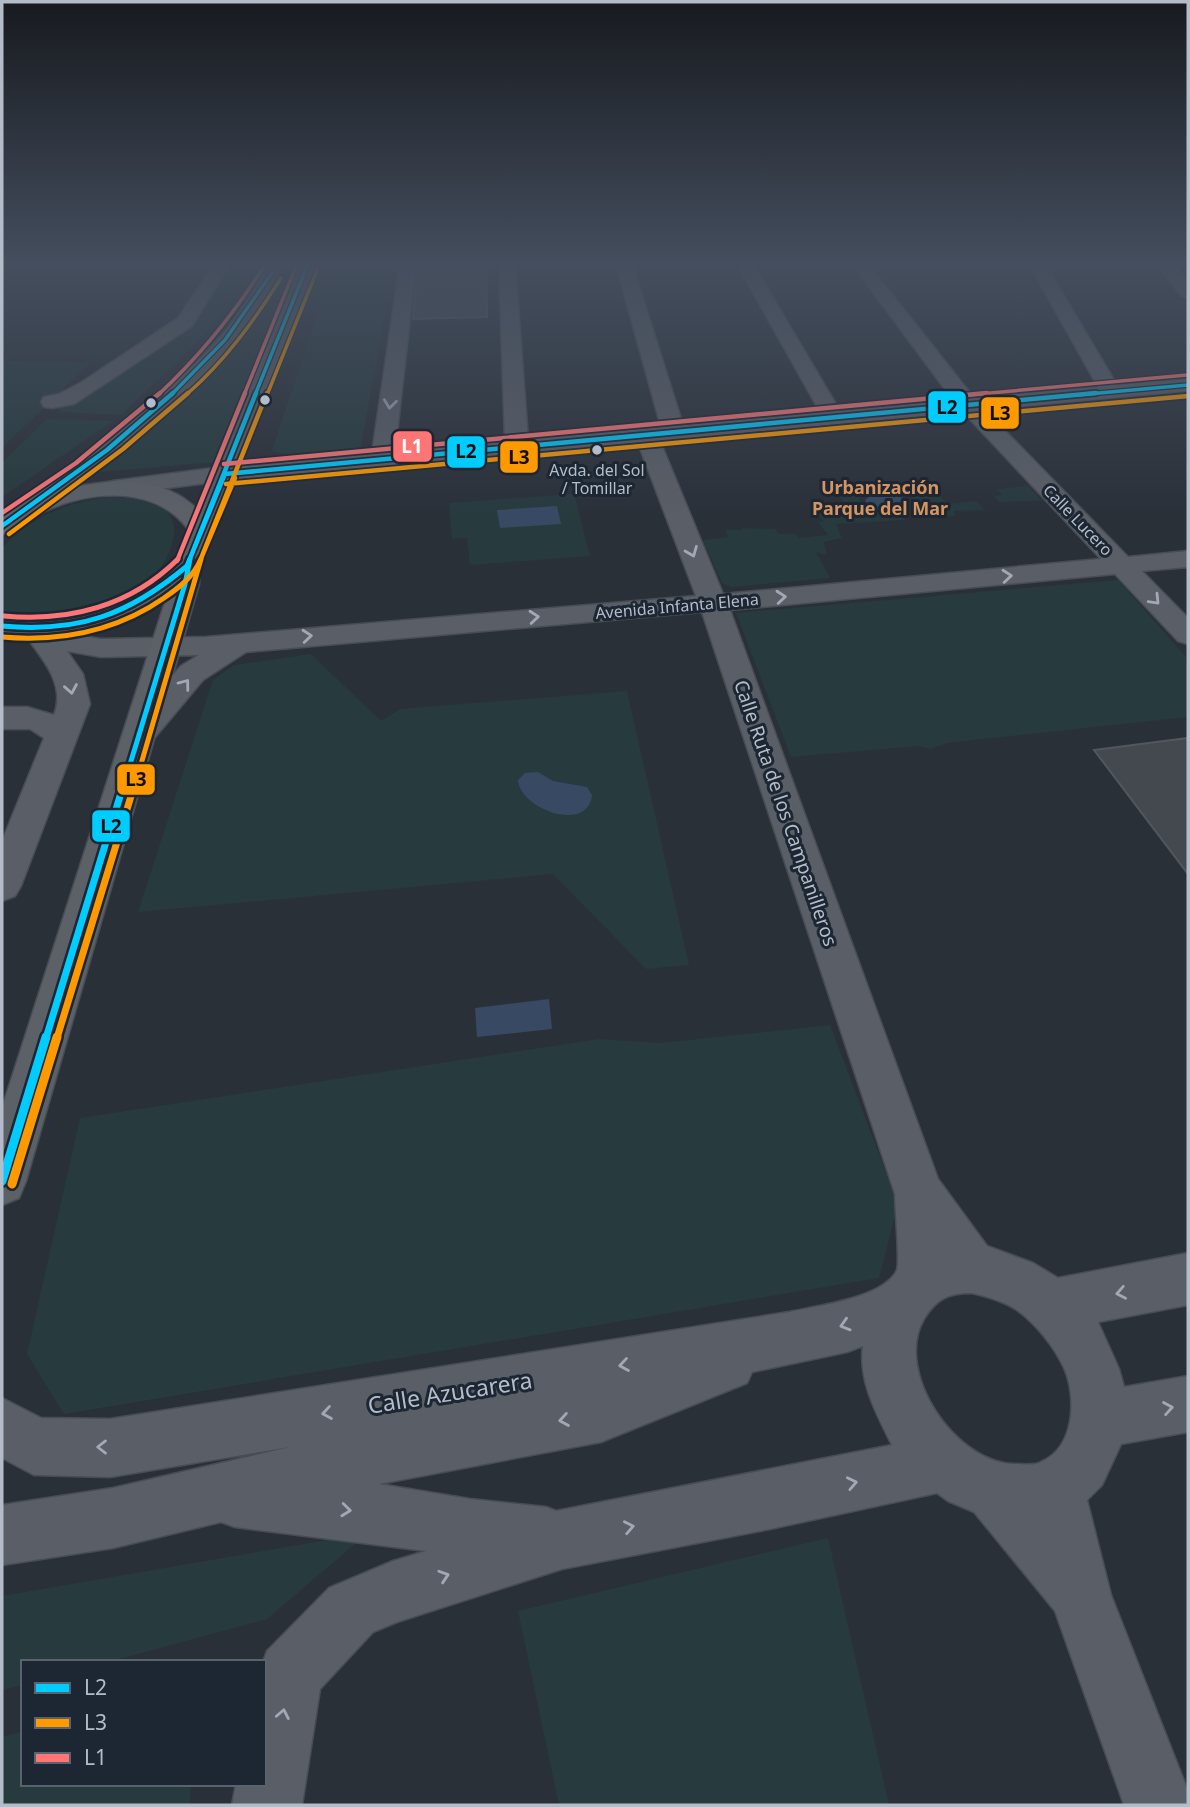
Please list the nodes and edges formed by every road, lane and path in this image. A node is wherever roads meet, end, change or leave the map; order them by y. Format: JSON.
{"nodes":[{"id":1,"x":146,"y":348,"type":"edge"},
{"id":2,"x":217,"y":348,"type":"edge"},
{"id":3,"x":275,"y":348,"type":"edge"},
{"id":4,"x":397,"y":348,"type":"edge"},
{"id":5,"x":512,"y":348,"type":"edge"},
{"id":6,"x":649,"y":348,"type":"edge"},
{"id":7,"x":793,"y":348,"type":"edge"},
{"id":8,"x":925,"y":348,"type":"edge"},
{"id":9,"x":1086,"y":348,"type":"edge"},
{"id":10,"x":1188,"y":384,"type":"edge"},
{"id":11,"x":1111,"y":392,"type":"junction"},
{"id":12,"x":52,"y":402,"type":"dead end"},
{"id":13,"x":968,"y":404,"type":"junction"},
{"id":14,"x":832,"y":417,"type":"junction"},
{"id":15,"x":674,"y":432,"type":"junction"},
{"id":16,"x":646,"y":435,"type":"junction"},
{"id":17,"x":517,"y":447,"type":"junction"},
{"id":18,"x":383,"y":459,"type":"junction"},
{"id":19,"x":225,"y":474,"type":"junction"},
{"id":20,"x":113,"y":488,"type":"junction"},
{"id":21,"x":27,"y":510,"type":"junction"},
{"id":22,"x":2,"y":526,"type":"edge"},
{"id":23,"x":201,"y":529,"type":"junction"},
{"id":24,"x":1188,"y":559,"type":"edge"},
{"id":25,"x":187,"y":566,"type":"junction"},
{"id":26,"x":1121,"y":566,"type":"junction"},
{"id":27,"x":713,"y":603,"type":"junction"},
{"id":28,"x":13,"y":629,"type":"edge"},
{"id":29,"x":1188,"y":635,"type":"edge"},
{"id":30,"x":240,"y":643,"type":"junction"},
{"id":31,"x":164,"y":648,"type":"junction"},
{"id":32,"x":2,"y":718,"type":"edge"},
{"id":33,"x":139,"y":734,"type":"junction"},
{"id":34,"x":61,"y":736,"type":"junction"},
{"id":35,"x":2,"y":886,"type":"edge"},
{"id":36,"x":2,"y":1181,"type":"edge"},
{"id":37,"x":1188,"y":1279,"type":"edge"},
{"id":38,"x":931,"y":1284,"type":"junction"},
{"id":39,"x":1051,"y":1306,"type":"junction"},
{"id":40,"x":789,"y":1339,"type":"junction"},
{"id":41,"x":1188,"y":1404,"type":"edge"},
{"id":42,"x":1099,"y":1420,"type":"junction"},
{"id":43,"x":2,"y":1426,"type":"edge"},
{"id":44,"x":943,"y":1463,"type":"junction"},
{"id":45,"x":1055,"y":1488,"type":"junction"},
{"id":46,"x":995,"y":1491,"type":"junction"},
{"id":47,"x":205,"y":1495,"type":"junction"},
{"id":48,"x":2,"y":1535,"type":"edge"},
{"id":49,"x":562,"y":1539,"type":"junction"},
{"id":50,"x":1080,"y":1595,"type":"junction"},
{"id":51,"x":267,"y":1805,"type":"edge"},
{"id":52,"x":1159,"y":1805,"type":"edge"}],
"edges":[{"from":1,"to":12,"type":"street"},
{"from":2,"to":21,"type":"street"},
{"from":3,"to":19,"type":"street"},
{"from":4,"to":18,"type":"street","one_way":true},
{"from":5,"to":17,"type":"street"},
{"from":6,"to":15,"type":"street"},
{"from":7,"to":14,"type":"street"},
{"from":8,"to":13,"type":"street","name":"Calle Lucero"},
{"from":9,"to":11,"type":"street"},
{"from":10,"to":11,"type":"street"},
{"from":11,"to":13,"type":"street"},
{"from":13,"to":14,"type":"street"},
{"from":13,"to":26,"type":"street","name":"Calle Lucero"},
{"from":14,"to":15,"type":"street"},
{"from":15,"to":16,"type":"street"},
{"from":16,"to":17,"type":"street"},
{"from":16,"to":27,"type":"street","name":"Calle Ruta de los Campanilleros","one_way":true},
{"from":17,"to":18,"type":"street"},
{"from":18,"to":19,"type":"street"},
{"from":19,"to":20,"type":"street"},
{"from":19,"to":23,"type":"street"},
{"from":20,"to":21,"type":"main road"},
{"from":20,"to":23,"type":"main road"},
{"from":21,"to":22,"type":"main road"},
{"from":23,"to":25,"type":"main road"},
{"from":24,"to":26,"type":"street","name":"Avenida Infanta Elena"},
{"from":25,"to":28,"type":"main road"},
{"from":25,"to":31,"type":"main road"},
{"from":27,"to":26,"type":"street","name":"Avenida Infanta Elena","one_way":true},
{"from":26,"to":29,"type":"street","name":"Calle Lucero","one_way":true},
{"from":30,"to":27,"type":"street","name":"Avenida Infanta Elena","one_way":true},
{"from":27,"to":38,"type":"street","name":"Calle Ruta de los Campanilleros"},
{"from":28,"to":31,"type":"street","name":"Avenida Infanta Elena"},
{"from":28,"to":34,"type":"street","one_way":true},
{"from":30,"to":31,"type":"street","name":"Avenida Infanta Elena"},
{"from":33,"to":30,"type":"street","one_way":true},
{"from":31,"to":33,"type":"main road"},
{"from":32,"to":34,"type":"street"},
{"from":33,"to":36,"type":"main road"},
{"from":34,"to":35,"type":"street"},
{"from":37,"to":39,"type":"street","one_way":true},
{"from":38,"to":39,"type":"street"},
{"from":38,"to":40,"type":"street","name":"Calle Azucarera","one_way":true},
{"from":38,"to":44,"type":"street"},
{"from":39,"to":42,"type":"street"},
{"from":40,"to":43,"type":"street","name":"Calle Azucarera","one_way":true},
{"from":40,"to":47,"type":"street","one_way":true},
{"from":42,"to":41,"type":"street","one_way":true},
{"from":42,"to":45,"type":"street"},
{"from":44,"to":46,"type":"street"},
{"from":49,"to":44,"type":"street","one_way":true},
{"from":45,"to":46,"type":"street"},
{"from":45,"to":50,"type":"street"},
{"from":46,"to":50,"type":"street"},
{"from":47,"to":48,"type":"street"},
{"from":47,"to":49,"type":"street","one_way":true},
{"from":51,"to":49,"type":"street","one_way":true},
{"from":50,"to":52,"type":"street"}]}
